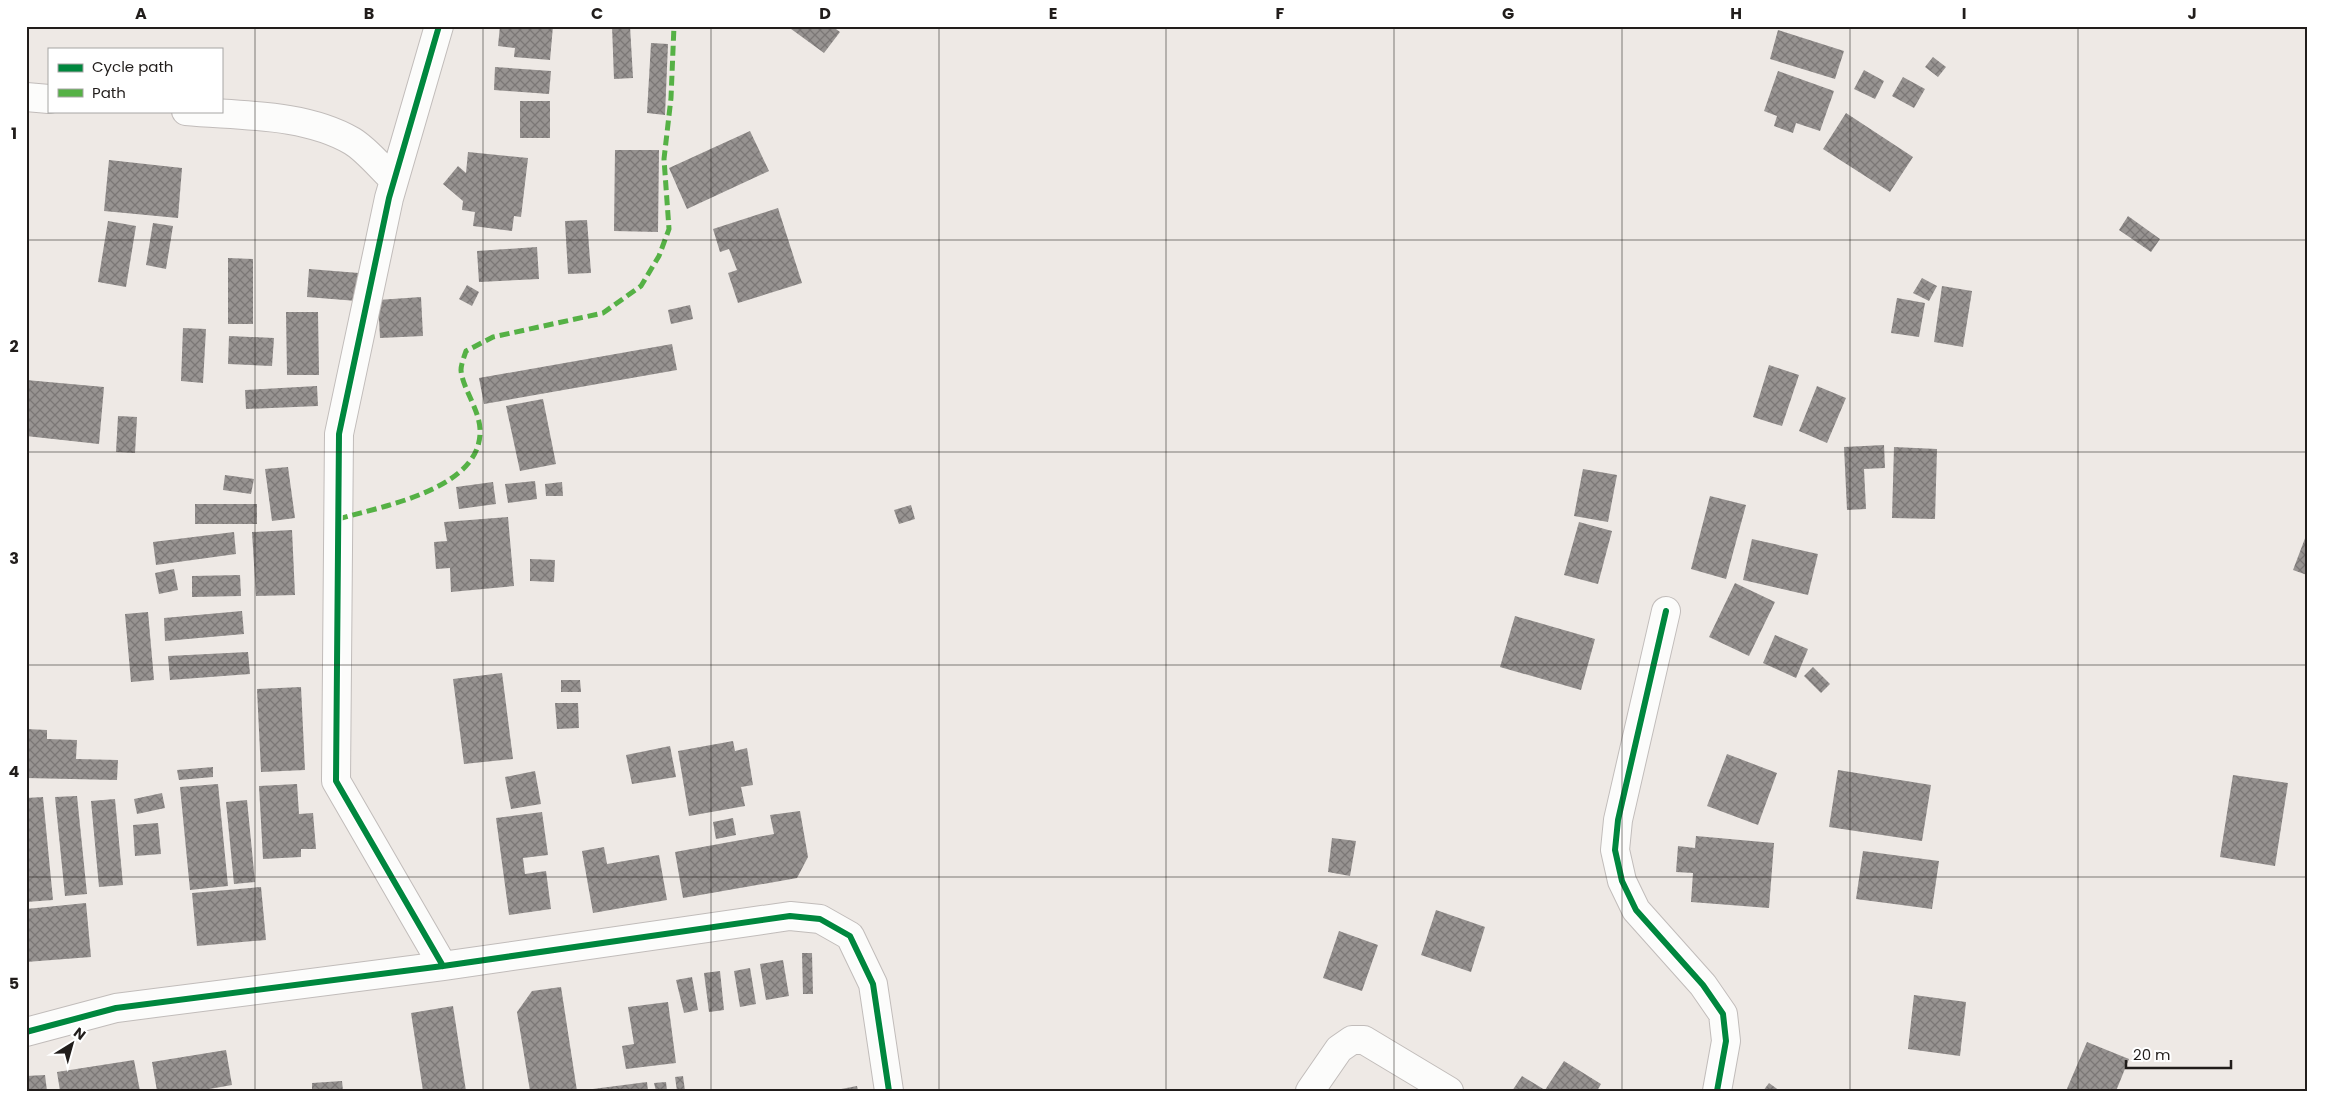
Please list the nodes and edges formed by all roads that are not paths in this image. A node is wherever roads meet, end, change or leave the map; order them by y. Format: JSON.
{"nodes":[{"id":1,"x":438,"y":26,"type":"edge"},
{"id":2,"x":26,"y":97,"type":"edge"},
{"id":3,"x":48,"y":99,"type":"edge"},
{"id":4,"x":197,"y":112,"type":"edge"},
{"id":5,"x":394,"y":180,"type":"junction"},
{"id":6,"x":1666,"y":611,"type":"dead end"},
{"id":7,"x":443,"y":966,"type":"junction"},
{"id":8,"x":26,"y":1032,"type":"edge"},
{"id":9,"x":889,"y":1091,"type":"edge"},
{"id":10,"x":1310,"y":1091,"type":"edge"},
{"id":11,"x":1449,"y":1091,"type":"edge"},
{"id":12,"x":1717,"y":1091,"type":"edge"}],
"edges":[{"from":1,"to":5,"type":"street"},
{"from":2,"to":3,"type":"street"},
{"from":4,"to":5,"type":"street"},
{"from":5,"to":7,"type":"street"},
{"from":6,"to":12,"type":"street"},
{"from":7,"to":8,"type":"street"},
{"from":7,"to":9,"type":"street"},
{"from":10,"to":11,"type":"street"}]}
